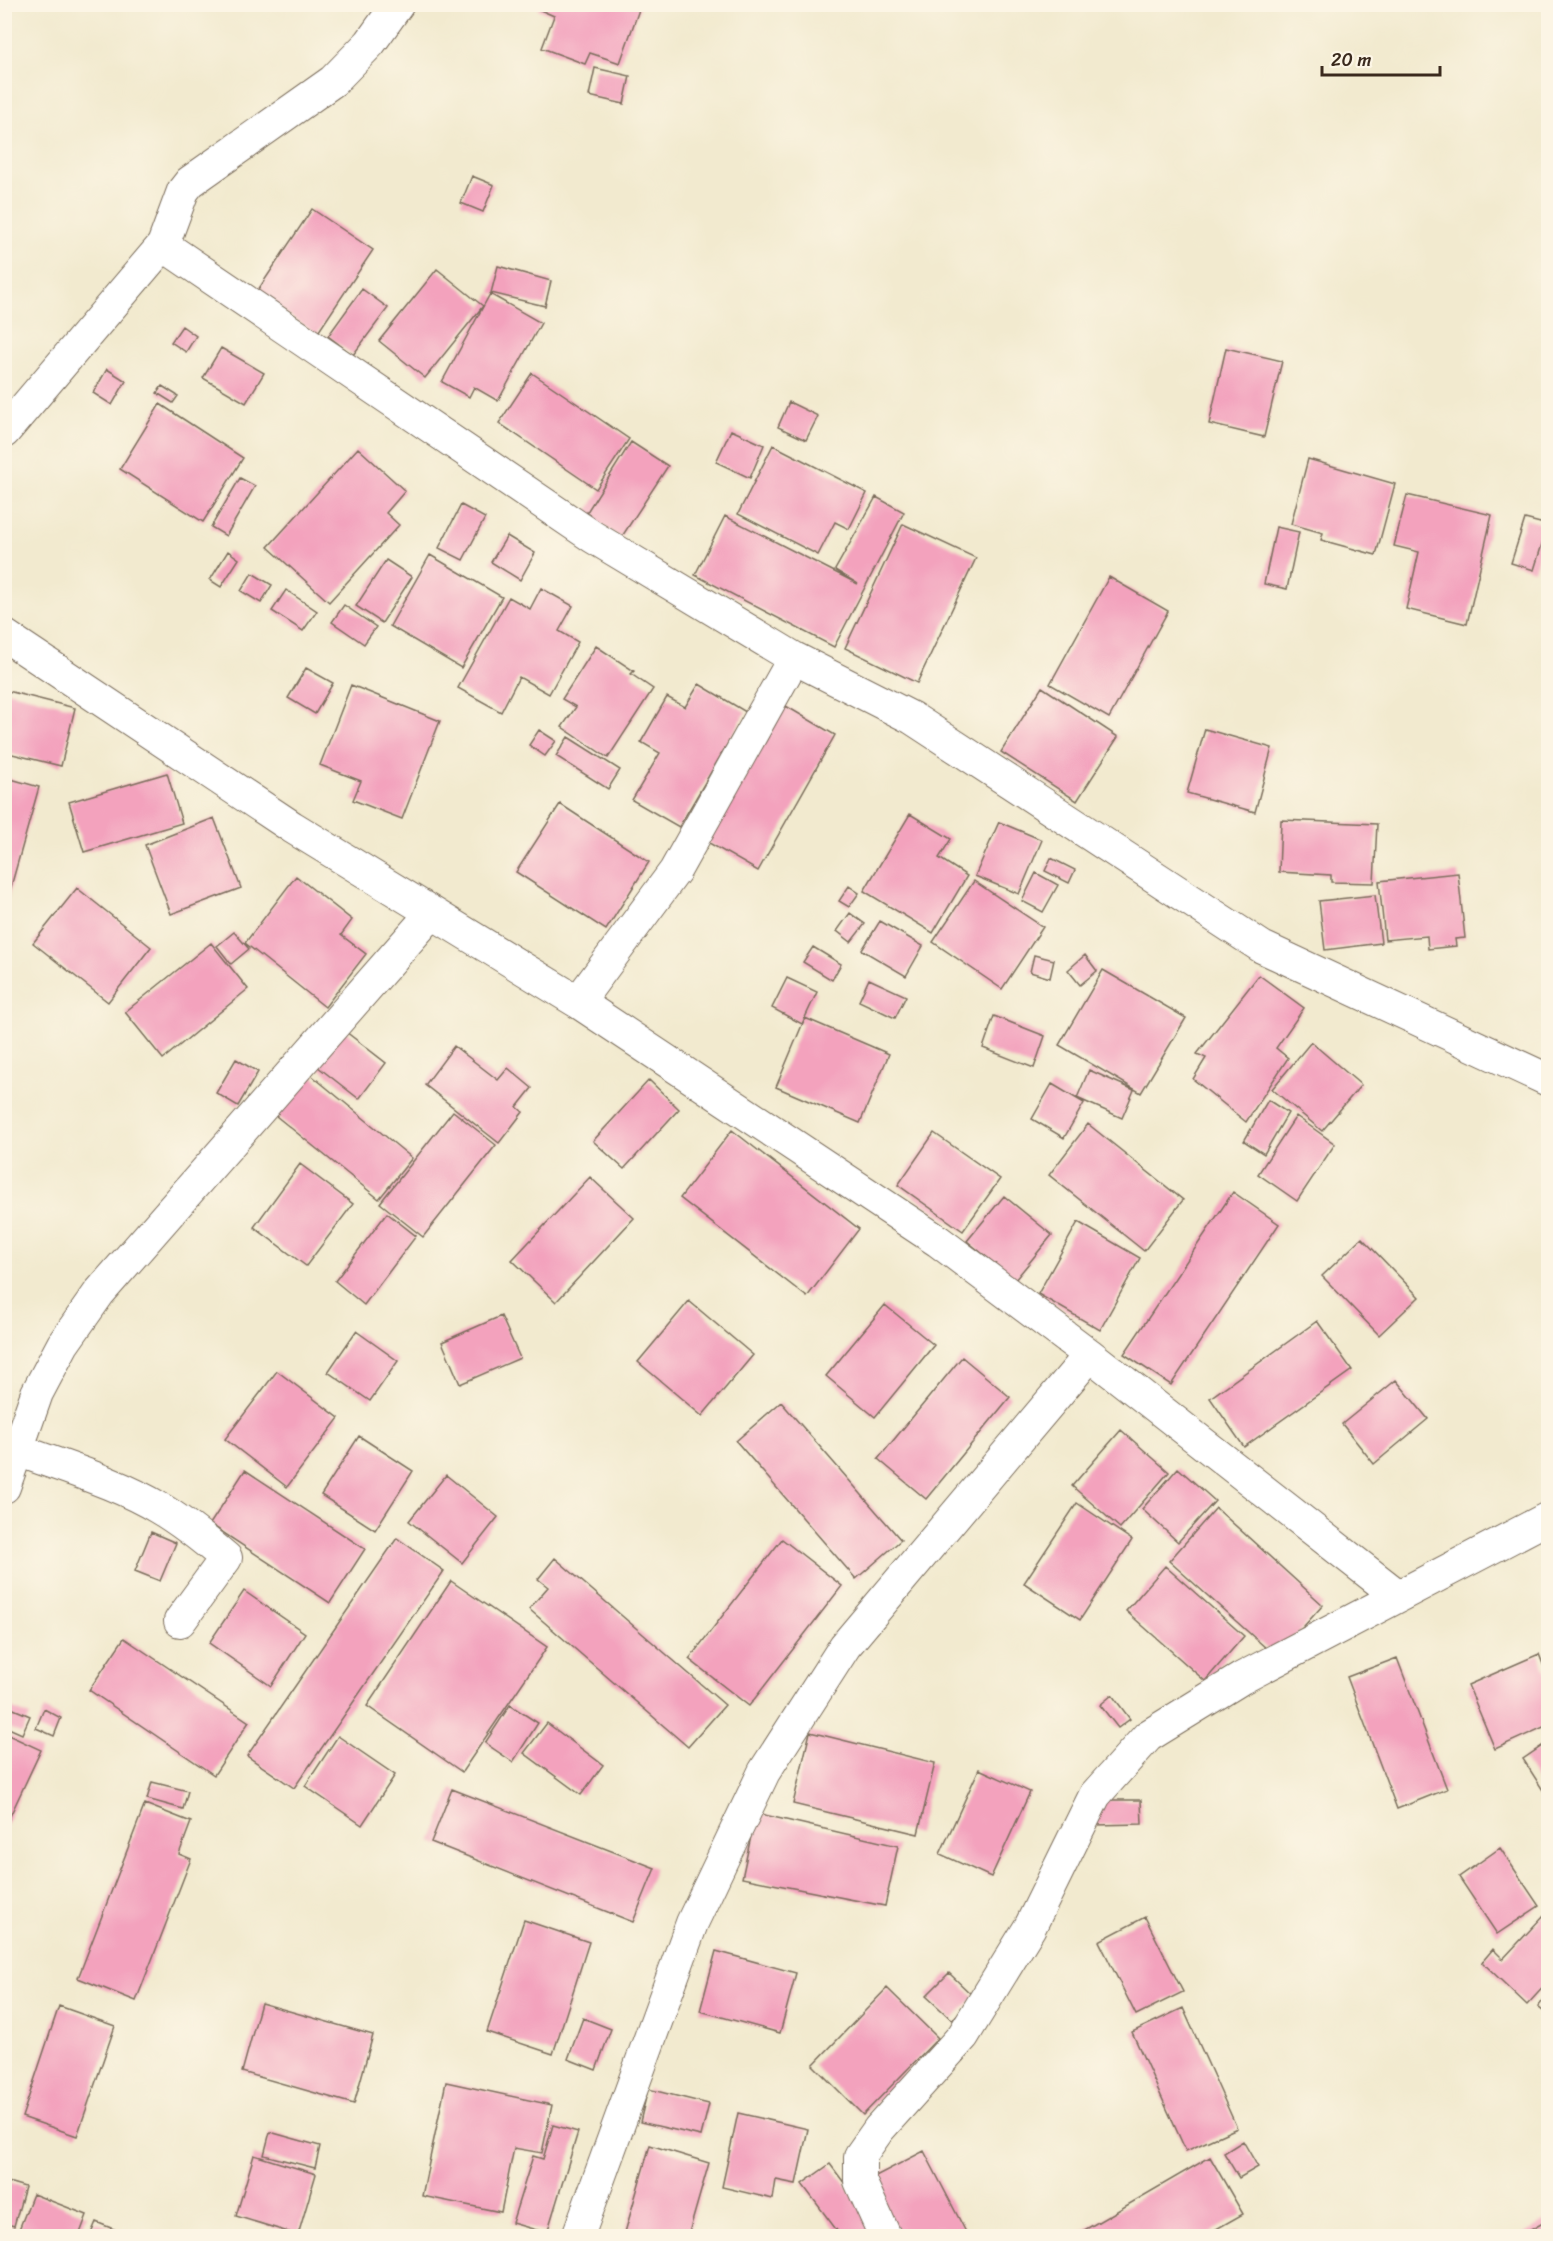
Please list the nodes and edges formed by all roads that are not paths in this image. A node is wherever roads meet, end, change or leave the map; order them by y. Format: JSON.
{"nodes":[{"id":1,"x":398,"y":4,"type":"edge"},
{"id":2,"x":163,"y":245,"type":"junction"},
{"id":3,"x":4,"y":432,"type":"edge"},
{"id":4,"x":4,"y":635,"type":"edge"},
{"id":5,"x":794,"y":658,"type":"junction"},
{"id":6,"x":432,"y":913,"type":"junction"},
{"id":7,"x":578,"y":1002,"type":"junction"},
{"id":8,"x":1548,"y":1080,"type":"edge"},
{"id":9,"x":1090,"y":1355,"type":"junction"},
{"id":10,"x":18,"y":1450,"type":"junction"},
{"id":11,"x":4,"y":1487,"type":"edge"},
{"id":12,"x":1548,"y":1518,"type":"edge"},
{"id":13,"x":1397,"y":1595,"type":"junction"},
{"id":14,"x":180,"y":1621,"type":"dead end"},
{"id":15,"x":578,"y":2236,"type":"edge"},
{"id":16,"x":885,"y":2236,"type":"edge"}],
"edges":[{"from":1,"to":2,"type":"street"},
{"from":2,"to":3,"type":"street"},
{"from":2,"to":5,"type":"street"},
{"from":4,"to":6,"type":"street"},
{"from":5,"to":7,"type":"street"},
{"from":5,"to":8,"type":"street"},
{"from":6,"to":7,"type":"street"},
{"from":6,"to":10,"type":"street"},
{"from":7,"to":9,"type":"street"},
{"from":9,"to":13,"type":"street"},
{"from":9,"to":15,"type":"street"},
{"from":10,"to":11,"type":"street"},
{"from":10,"to":14,"type":"street"},
{"from":12,"to":13,"type":"street"},
{"from":13,"to":16,"type":"street"}]}
